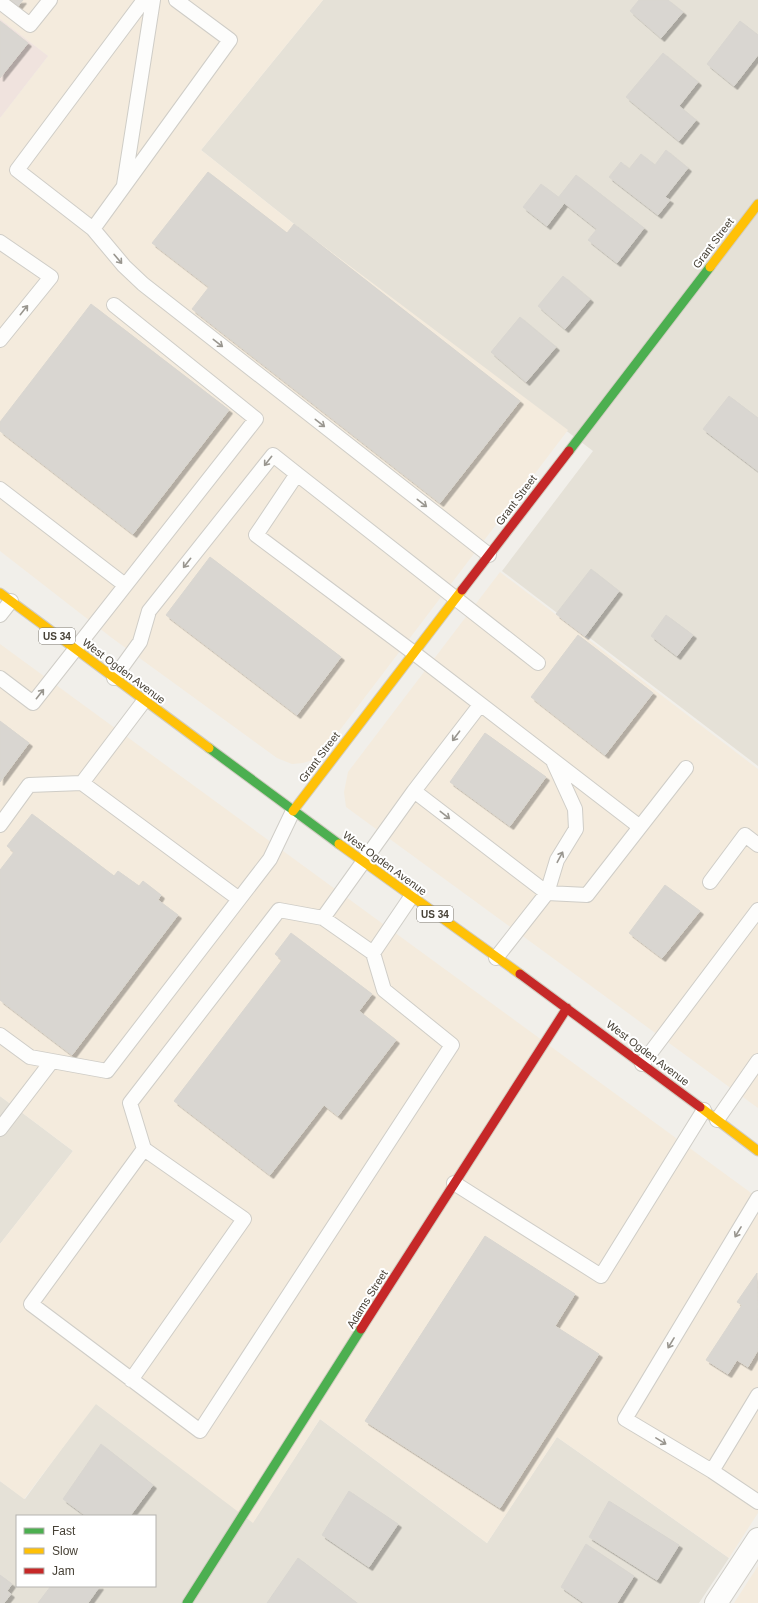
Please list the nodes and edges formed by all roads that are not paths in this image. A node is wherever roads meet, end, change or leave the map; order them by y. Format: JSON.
{"nodes":[{"id":1,"x":50,"y":0,"type":"edge"},
{"id":2,"x":144,"y":0,"type":"edge"},
{"id":3,"x":153,"y":0,"type":"edge"},
{"id":4,"x":176,"y":0,"type":"edge"},
{"id":5,"x":0,"y":2,"type":"edge"},
{"id":6,"x":123,"y":188,"type":"junction"},
{"id":7,"x":758,"y":204,"type":"edge"},
{"id":8,"x":94,"y":229,"type":"junction"},
{"id":9,"x":0,"y":242,"type":"edge"},
{"id":10,"x":114,"y":305,"type":"dead end"},
{"id":11,"x":0,"y":340,"type":"edge"},
{"id":12,"x":297,"y":474,"type":"junction"},
{"id":13,"x":0,"y":489,"type":"edge"},
{"id":14,"x":489,"y":555,"type":"junction"},
{"id":15,"x":125,"y":585,"type":"junction"},
{"id":16,"x":5,"y":597,"type":"edge"},
{"id":17,"x":456,"y":598,"type":"junction"},
{"id":18,"x":0,"y":615,"type":"edge"},
{"id":19,"x":75,"y":649,"type":"junction"},
{"id":20,"x":414,"y":653,"type":"junction"},
{"id":21,"x":538,"y":663,"type":"dead end"},
{"id":22,"x":0,"y":678,"type":"edge"},
{"id":23,"x":114,"y":678,"type":"junction"},
{"id":24,"x":144,"y":701,"type":"junction"},
{"id":25,"x":480,"y":705,"type":"junction"},
{"id":26,"x":554,"y":761,"type":"junction"},
{"id":27,"x":686,"y":768,"type":"dead end"},
{"id":28,"x":82,"y":782,"type":"junction"},
{"id":29,"x":414,"y":791,"type":"junction"},
{"id":30,"x":293,"y":812,"type":"junction"},
{"id":31,"x":0,"y":825,"type":"edge"},
{"id":32,"x":640,"y":827,"type":"junction"},
{"id":33,"x":758,"y":845,"type":"edge"},
{"id":34,"x":362,"y":862,"type":"junction"},
{"id":35,"x":710,"y":882,"type":"dead end"},
{"id":36,"x":547,"y":893,"type":"junction"},
{"id":37,"x":412,"y":897,"type":"junction"},
{"id":38,"x":239,"y":899,"type":"junction"},
{"id":39,"x":758,"y":910,"type":"edge"},
{"id":40,"x":323,"y":918,"type":"junction"},
{"id":41,"x":373,"y":953,"type":"junction"},
{"id":42,"x":496,"y":958,"type":"junction"},
{"id":43,"x":567,"y":1008,"type":"junction"},
{"id":44,"x":0,"y":1035,"type":"edge"},
{"id":45,"x":52,"y":1061,"type":"junction"},
{"id":46,"x":758,"y":1061,"type":"edge"},
{"id":47,"x":642,"y":1064,"type":"junction"},
{"id":48,"x":704,"y":1110,"type":"junction"},
{"id":49,"x":717,"y":1120,"type":"junction"},
{"id":50,"x":0,"y":1129,"type":"edge"},
{"id":51,"x":144,"y":1149,"type":"junction"},
{"id":52,"x":758,"y":1151,"type":"edge"},
{"id":53,"x":454,"y":1183,"type":"junction"},
{"id":54,"x":758,"y":1198,"type":"edge"},
{"id":55,"x":132,"y":1380,"type":"junction"},
{"id":56,"x":758,"y":1395,"type":"edge"},
{"id":57,"x":712,"y":1472,"type":"junction"},
{"id":58,"x":758,"y":1502,"type":"edge"},
{"id":59,"x":758,"y":1539,"type":"edge"},
{"id":60,"x":188,"y":1603,"type":"edge"},
{"id":61,"x":716,"y":1603,"type":"edge"}],
"edges":[{"from":1,"to":5,"type":"lane"},
{"from":2,"to":8,"type":"lane"},
{"from":3,"to":6,"type":"lane"},
{"from":4,"to":6,"type":"lane"},
{"from":6,"to":8,"type":"lane"},
{"from":7,"to":14,"type":"street","name":"Grant Street"},
{"from":8,"to":14,"type":"lane","one_way":true},
{"from":11,"to":9,"type":"lane","one_way":true},
{"from":10,"to":15,"type":"lane"},
{"from":12,"to":17,"type":"lane"},
{"from":12,"to":20,"type":"lane"},
{"from":12,"to":23,"type":"lane","one_way":true},
{"from":13,"to":15,"type":"lane"},
{"from":14,"to":17,"type":"street","name":"Grant Street"},
{"from":15,"to":19,"type":"lane"},
{"from":16,"to":18,"type":"lane"},
{"from":16,"to":19,"type":"street","name":"West Ogden Avenue","number":"US 34"},
{"from":17,"to":20,"type":"street","name":"Grant Street"},
{"from":17,"to":21,"type":"lane"},
{"from":22,"to":19,"type":"lane","one_way":true},
{"from":19,"to":23,"type":"street","name":"West Ogden Avenue","number":"US 34"},
{"from":20,"to":25,"type":"lane"},
{"from":20,"to":30,"type":"street","name":"Grant Street"},
{"from":23,"to":24,"type":"street","name":"West Ogden Avenue","number":"US 34"},
{"from":24,"to":28,"type":"lane"},
{"from":24,"to":30,"type":"street","name":"West Ogden Avenue","number":"US 34"},
{"from":25,"to":26,"type":"lane"},
{"from":25,"to":29,"type":"lane","one_way":true},
{"from":26,"to":32,"type":"lane"},
{"from":36,"to":26,"type":"lane","one_way":true},
{"from":27,"to":32,"type":"lane"},
{"from":28,"to":31,"type":"lane"},
{"from":28,"to":38,"type":"lane"},
{"from":29,"to":34,"type":"lane"},
{"from":29,"to":36,"type":"lane","one_way":true},
{"from":30,"to":34,"type":"street","name":"West Ogden Avenue","number":"US 34"},
{"from":30,"to":38,"type":"lane"},
{"from":32,"to":36,"type":"lane"},
{"from":33,"to":35,"type":"lane"},
{"from":34,"to":37,"type":"street","name":"West Ogden Avenue","number":"US 34"},
{"from":34,"to":40,"type":"lane"},
{"from":36,"to":42,"type":"lane"},
{"from":37,"to":41,"type":"lane"},
{"from":37,"to":42,"type":"street","name":"West Ogden Avenue","number":"US 34"},
{"from":38,"to":45,"type":"lane"},
{"from":39,"to":47,"type":"lane"},
{"from":40,"to":41,"type":"lane"},
{"from":40,"to":51,"type":"lane"},
{"from":41,"to":55,"type":"lane"},
{"from":42,"to":43,"type":"street","name":"West Ogden Avenue","number":"US 34"},
{"from":43,"to":47,"type":"street","name":"West Ogden Avenue","number":"US 34"},
{"from":43,"to":53,"type":"street","name":"Adams Street"},
{"from":44,"to":45,"type":"lane"},
{"from":45,"to":50,"type":"lane"},
{"from":46,"to":49,"type":"lane"},
{"from":47,"to":48,"type":"street","name":"West Ogden Avenue","number":"US 34"},
{"from":48,"to":49,"type":"street","name":"West Ogden Avenue","number":"US 34"},
{"from":48,"to":53,"type":"lane"},
{"from":49,"to":52,"type":"street","name":"West Ogden Avenue","number":"US 34"},
{"from":51,"to":55,"type":"lane"},
{"from":51,"to":55,"type":"lane"},
{"from":53,"to":60,"type":"street","name":"Adams Street"},
{"from":54,"to":57,"type":"lane","one_way":true},
{"from":56,"to":57,"type":"lane"},
{"from":57,"to":58,"type":"lane"},
{"from":59,"to":61,"type":"street"}]}
